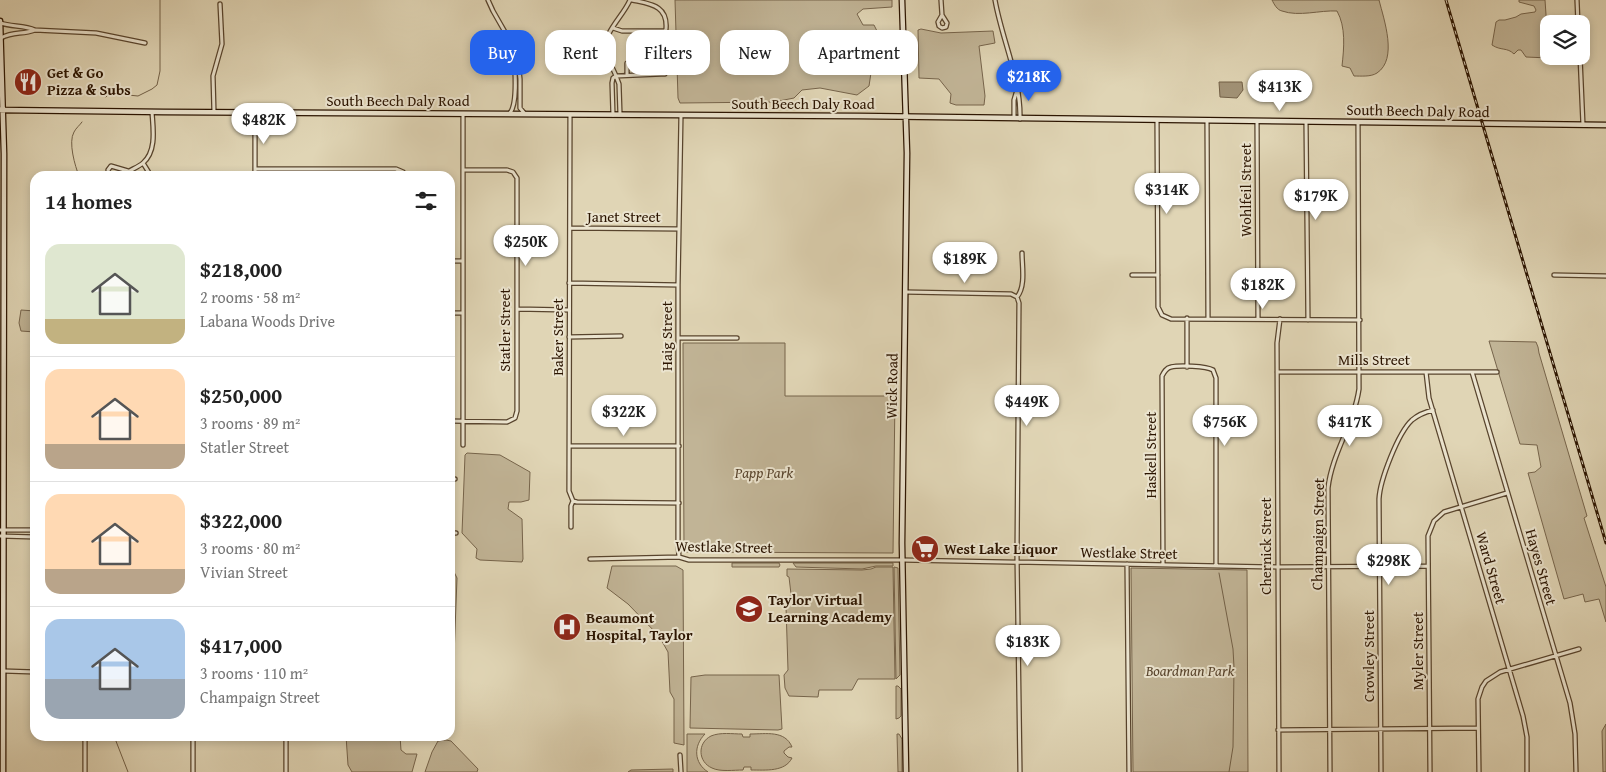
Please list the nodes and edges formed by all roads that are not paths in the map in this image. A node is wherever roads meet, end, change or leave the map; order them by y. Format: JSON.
{"nodes":[{"id":1,"x":488,"y":0,"type":"edge"},
{"id":2,"x":631,"y":0,"type":"edge"},
{"id":3,"x":902,"y":0,"type":"edge"},
{"id":4,"x":940,"y":0,"type":"edge"},
{"id":5,"x":995,"y":0,"type":"edge"},
{"id":6,"x":1578,"y":0,"type":"edge"},
{"id":7,"x":220,"y":4,"type":"dead end"},
{"id":8,"x":942,"y":15,"type":"dead end"},
{"id":9,"x":1578,"y":15,"type":"edge"},
{"id":10,"x":0,"y":22,"type":"edge"},
{"id":11,"x":613,"y":28,"type":"junction"},
{"id":12,"x":35,"y":30,"type":"junction"},
{"id":13,"x":504,"y":30,"type":"edge"},
{"id":14,"x":1,"y":43,"type":"edge"},
{"id":15,"x":144,"y":43,"type":"dead end"},
{"id":16,"x":1580,"y":65,"type":"edge"},
{"id":17,"x":514,"y":75,"type":"edge"},
{"id":18,"x":519,"y":75,"type":"edge"},
{"id":19,"x":626,"y":75,"type":"junction"},
{"id":20,"x":616,"y":76,"type":"junction"},
{"id":21,"x":1017,"y":87,"type":"junction"},
{"id":22,"x":2,"y":110,"type":"edge"},
{"id":23,"x":152,"y":112,"type":"junction"},
{"id":24,"x":214,"y":113,"type":"junction"},
{"id":25,"x":255,"y":113,"type":"junction"},
{"id":26,"x":463,"y":114,"type":"junction"},
{"id":27,"x":509,"y":114,"type":"junction"},
{"id":28,"x":525,"y":114,"type":"junction"},
{"id":29,"x":570,"y":115,"type":"junction"},
{"id":30,"x":613,"y":115,"type":"junction"},
{"id":31,"x":620,"y":115,"type":"junction"},
{"id":32,"x":680,"y":115,"type":"junction"},
{"id":33,"x":907,"y":117,"type":"junction"},
{"id":34,"x":1014,"y":118,"type":"junction"},
{"id":35,"x":1020,"y":119,"type":"junction"},
{"id":36,"x":1157,"y":120,"type":"junction"},
{"id":37,"x":1207,"y":121,"type":"junction"},
{"id":38,"x":1257,"y":121,"type":"junction"},
{"id":39,"x":1306,"y":122,"type":"junction"},
{"id":40,"x":1358,"y":122,"type":"junction"},
{"id":41,"x":1582,"y":125,"type":"junction"},
{"id":42,"x":1606,"y":125,"type":"edge"},
{"id":43,"x":143,"y":163,"type":"junction"},
{"id":44,"x":2,"y":167,"type":"edge"},
{"id":45,"x":255,"y":169,"type":"joint"},
{"id":46,"x":463,"y":170,"type":"junction"},
{"id":47,"x":108,"y":171,"type":"edge"},
{"id":48,"x":128,"y":171,"type":"joint"},
{"id":49,"x":148,"y":171,"type":"edge"},
{"id":50,"x":401,"y":171,"type":"edge"},
{"id":51,"x":2,"y":223,"type":"edge"},
{"id":52,"x":570,"y":228,"type":"junction"},
{"id":53,"x":679,"y":229,"type":"junction"},
{"id":54,"x":1022,"y":253,"type":"dead end"},
{"id":55,"x":463,"y":261,"type":"junction"},
{"id":56,"x":455,"y":262,"type":"edge"},
{"id":57,"x":1158,"y":274,"type":"junction"},
{"id":58,"x":1132,"y":275,"type":"dead end"},
{"id":59,"x":1554,"y":275,"type":"dead end"},
{"id":60,"x":1606,"y":276,"type":"edge"},
{"id":61,"x":2,"y":280,"type":"edge"},
{"id":62,"x":569,"y":283,"type":"junction"},
{"id":63,"x":678,"y":285,"type":"junction"},
{"id":64,"x":906,"y":292,"type":"junction"},
{"id":65,"x":1017,"y":297,"type":"junction"},
{"id":66,"x":517,"y":309,"type":"junction"},
{"id":67,"x":569,"y":310,"type":"junction"},
{"id":68,"x":455,"y":313,"type":"edge"},
{"id":69,"x":463,"y":313,"type":"junction"},
{"id":70,"x":1187,"y":318,"type":"junction"},
{"id":71,"x":1208,"y":318,"type":"junction"},
{"id":72,"x":1258,"y":319,"type":"junction"},
{"id":73,"x":1280,"y":320,"type":"junction"},
{"id":74,"x":1308,"y":320,"type":"junction"},
{"id":75,"x":1360,"y":320,"type":"junction"},
{"id":76,"x":621,"y":336,"type":"dead end"},
{"id":77,"x":569,"y":338,"type":"junction"},
{"id":78,"x":679,"y":338,"type":"junction"},
{"id":79,"x":737,"y":338,"type":"dead end"},
{"id":80,"x":1187,"y":367,"type":"junction"},
{"id":81,"x":1277,"y":372,"type":"junction"},
{"id":82,"x":1360,"y":372,"type":"junction"},
{"id":83,"x":1426,"y":372,"type":"junction"},
{"id":84,"x":1472,"y":372,"type":"junction"},
{"id":85,"x":1497,"y":372,"type":"dead end"},
{"id":86,"x":1433,"y":410,"type":"junction"},
{"id":87,"x":455,"y":421,"type":"edge"},
{"id":88,"x":463,"y":421,"type":"junction"},
{"id":89,"x":2,"y":426,"type":"edge"},
{"id":90,"x":2,"y":433,"type":"edge"},
{"id":91,"x":463,"y":445,"type":"dead end"},
{"id":92,"x":570,"y":446,"type":"junction"},
{"id":93,"x":679,"y":446,"type":"junction"},
{"id":94,"x":1507,"y":493,"type":"junction"},
{"id":95,"x":573,"y":501,"type":"junction"},
{"id":96,"x":678,"y":503,"type":"junction"},
{"id":97,"x":1462,"y":506,"type":"junction"},
{"id":98,"x":571,"y":527,"type":"dead end"},
{"id":99,"x":2,"y":530,"type":"edge"},
{"id":100,"x":30,"y":530,"type":"edge"},
{"id":101,"x":2,"y":536,"type":"edge"},
{"id":102,"x":30,"y":537,"type":"edge"},
{"id":103,"x":679,"y":557,"type":"junction"},
{"id":104,"x":590,"y":559,"type":"dead end"},
{"id":105,"x":902,"y":560,"type":"junction"},
{"id":106,"x":1017,"y":562,"type":"junction"},
{"id":107,"x":1127,"y":564,"type":"junction"},
{"id":108,"x":1163,"y":565,"type":"junction"},
{"id":109,"x":1216,"y":566,"type":"junction"},
{"id":110,"x":1328,"y":566,"type":"junction"},
{"id":111,"x":1428,"y":566,"type":"junction"},
{"id":112,"x":1277,"y":567,"type":"junction"},
{"id":113,"x":1379,"y":567,"type":"junction"},
{"id":114,"x":1579,"y":649,"type":"dead end"},
{"id":115,"x":1556,"y":656,"type":"junction"},
{"id":116,"x":1510,"y":669,"type":"junction"},
{"id":117,"x":4,"y":671,"type":"junction"},
{"id":118,"x":30,"y":672,"type":"edge"},
{"id":119,"x":2,"y":704,"type":"edge"},
{"id":120,"x":1478,"y":728,"type":"junction"},
{"id":121,"x":1330,"y":729,"type":"junction"},
{"id":122,"x":1381,"y":729,"type":"junction"},
{"id":123,"x":1430,"y":729,"type":"junction"},
{"id":124,"x":1278,"y":730,"type":"junction"},
{"id":125,"x":85,"y":741,"type":"edge"},
{"id":126,"x":193,"y":741,"type":"edge"},
{"id":127,"x":286,"y":741,"type":"edge"},
{"id":128,"x":680,"y":755,"type":"dead end"},
{"id":129,"x":4,"y":772,"type":"edge"},
{"id":130,"x":85,"y":772,"type":"edge"},
{"id":131,"x":193,"y":772,"type":"edge"},
{"id":132,"x":286,"y":772,"type":"edge"},
{"id":133,"x":681,"y":772,"type":"edge"},
{"id":134,"x":906,"y":772,"type":"edge"},
{"id":135,"x":1020,"y":772,"type":"edge"},
{"id":136,"x":1129,"y":772,"type":"edge"},
{"id":137,"x":1279,"y":772,"type":"edge"},
{"id":138,"x":1330,"y":772,"type":"edge"},
{"id":139,"x":1382,"y":772,"type":"edge"},
{"id":140,"x":1430,"y":772,"type":"edge"},
{"id":141,"x":1479,"y":772,"type":"edge"},
{"id":142,"x":1527,"y":772,"type":"edge"},
{"id":143,"x":1576,"y":772,"type":"edge"}],
"edges":[{"from":1,"to":13,"type":"street"},
{"from":2,"to":11,"type":"street"},
{"from":2,"to":11,"type":"street"},
{"from":3,"to":33,"type":"street","name":"Wick Road"},
{"from":4,"to":8,"type":"street"},
{"from":5,"to":21,"type":"street"},
{"from":6,"to":9,"type":"street"},
{"from":7,"to":24,"type":"street"},
{"from":10,"to":12,"type":"street"},
{"from":10,"to":14,"type":"street"},
{"from":11,"to":20,"type":"street"},
{"from":12,"to":14,"type":"street"},
{"from":12,"to":15,"type":"street"},
{"from":14,"to":22,"type":"street"},
{"from":16,"to":41,"type":"street"},
{"from":17,"to":27,"type":"street"},
{"from":18,"to":28,"type":"street"},
{"from":19,"to":19,"type":"street"},
{"from":19,"to":20,"type":"street"},
{"from":20,"to":30,"type":"street"},
{"from":20,"to":31,"type":"street"},
{"from":21,"to":34,"type":"street"},
{"from":21,"to":35,"type":"street"},
{"from":22,"to":23,"type":"street","name":"South Beech Daly Road"},
{"from":22,"to":44,"type":"street"},
{"from":23,"to":24,"type":"street","name":"South Beech Daly Road"},
{"from":23,"to":43,"type":"street"},
{"from":24,"to":25,"type":"street","name":"South Beech Daly Road"},
{"from":25,"to":26,"type":"street","name":"South Beech Daly Road"},
{"from":25,"to":45,"type":"street"},
{"from":26,"to":27,"type":"street","name":"South Beech Daly Road"},
{"from":26,"to":46,"type":"street"},
{"from":27,"to":28,"type":"street","name":"South Beech Daly Road"},
{"from":28,"to":29,"type":"street","name":"South Beech Daly Road"},
{"from":29,"to":30,"type":"street","name":"South Beech Daly Road"},
{"from":29,"to":52,"type":"street","name":"Baker Street"},
{"from":30,"to":31,"type":"street","name":"South Beech Daly Road"},
{"from":31,"to":32,"type":"street","name":"South Beech Daly Road"},
{"from":32,"to":33,"type":"street","name":"South Beech Daly Road"},
{"from":32,"to":53,"type":"street","name":"Haig Street"},
{"from":33,"to":34,"type":"street","name":"South Beech Daly Road"},
{"from":33,"to":64,"type":"street","name":"Wick Road"},
{"from":34,"to":35,"type":"street","name":"South Beech Daly Road"},
{"from":35,"to":36,"type":"street","name":"South Beech Daly Road"},
{"from":36,"to":37,"type":"street","name":"South Beech Daly Road"},
{"from":36,"to":57,"type":"street"},
{"from":37,"to":38,"type":"street","name":"South Beech Daly Road"},
{"from":37,"to":71,"type":"street"},
{"from":38,"to":39,"type":"street","name":"South Beech Daly Road"},
{"from":38,"to":72,"type":"street","name":"Wohlfeil Street"},
{"from":39,"to":40,"type":"street","name":"South Beech Daly Road"},
{"from":39,"to":74,"type":"street"},
{"from":40,"to":41,"type":"street","name":"South Beech Daly Road"},
{"from":40,"to":75,"type":"street","name":"Champaign Street"},
{"from":41,"to":42,"type":"street","name":"South Beech Daly Road"},
{"from":43,"to":48,"type":"street"},
{"from":43,"to":49,"type":"street"},
{"from":44,"to":51,"type":"street"},
{"from":45,"to":50,"type":"street"},
{"from":46,"to":55,"type":"street"},
{"from":46,"to":66,"type":"street","name":"Statler Street"},
{"from":47,"to":48,"type":"street"},
{"from":51,"to":61,"type":"street"},
{"from":52,"to":53,"type":"street","name":"Janet Street"},
{"from":52,"to":62,"type":"street","name":"Baker Street"},
{"from":53,"to":63,"type":"street","name":"Haig Street"},
{"from":54,"to":65,"type":"street"},
{"from":55,"to":56,"type":"street"},
{"from":55,"to":69,"type":"street"},
{"from":57,"to":58,"type":"street"},
{"from":57,"to":70,"type":"street"},
{"from":59,"to":60,"type":"street"},
{"from":61,"to":89,"type":"street"},
{"from":62,"to":63,"type":"street"},
{"from":62,"to":67,"type":"street","name":"Baker Street"},
{"from":63,"to":78,"type":"street","name":"Haig Street"},
{"from":64,"to":65,"type":"street"},
{"from":64,"to":105,"type":"street","name":"Wick Road"},
{"from":65,"to":106,"type":"street"},
{"from":66,"to":67,"type":"street"},
{"from":66,"to":88,"type":"street","name":"Statler Street"},
{"from":67,"to":77,"type":"street","name":"Baker Street"},
{"from":68,"to":69,"type":"street"},
{"from":69,"to":88,"type":"street"},
{"from":70,"to":71,"type":"street"},
{"from":70,"to":80,"type":"street"},
{"from":71,"to":72,"type":"street"},
{"from":72,"to":73,"type":"street"},
{"from":73,"to":74,"type":"street"},
{"from":73,"to":81,"type":"street","name":"Chernick Street"},
{"from":74,"to":75,"type":"street"},
{"from":75,"to":82,"type":"street","name":"Champaign Street"},
{"from":76,"to":77,"type":"street"},
{"from":77,"to":92,"type":"street","name":"Baker Street"},
{"from":78,"to":79,"type":"street"},
{"from":78,"to":93,"type":"street","name":"Haig Street"},
{"from":80,"to":108,"type":"street","name":"Haskell Street"},
{"from":80,"to":109,"type":"street"},
{"from":81,"to":82,"type":"street","name":"Mills Street"},
{"from":81,"to":112,"type":"street","name":"Chernick Street"},
{"from":82,"to":83,"type":"street","name":"Mills Street"},
{"from":82,"to":110,"type":"street","name":"Champaign Street"},
{"from":83,"to":84,"type":"street","name":"Mills Street"},
{"from":83,"to":86,"type":"street","name":"Ward Street"},
{"from":84,"to":85,"type":"street","name":"Mills Street"},
{"from":84,"to":94,"type":"street","name":"Hayes Street"},
{"from":86,"to":97,"type":"street","name":"Ward Street"},
{"from":86,"to":113,"type":"street","name":"Crowley Street"},
{"from":87,"to":88,"type":"street"},
{"from":88,"to":91,"type":"street"},
{"from":89,"to":90,"type":"street"},
{"from":90,"to":99,"type":"street"},
{"from":92,"to":93,"type":"street"},
{"from":92,"to":95,"type":"street","name":"Baker Street"},
{"from":93,"to":96,"type":"street","name":"Haig Street"},
{"from":94,"to":97,"type":"street","name":"Myler Street"},
{"from":94,"to":115,"type":"street","name":"Hayes Street"},
{"from":95,"to":96,"type":"street"},
{"from":95,"to":98,"type":"street","name":"Baker Street"},
{"from":96,"to":103,"type":"street","name":"Haig Street"},
{"from":97,"to":111,"type":"street","name":"Myler Street"},
{"from":97,"to":116,"type":"street","name":"Ward Street"},
{"from":99,"to":100,"type":"street"},
{"from":99,"to":101,"type":"street"},
{"from":101,"to":102,"type":"street"},
{"from":101,"to":117,"type":"street"},
{"from":103,"to":104,"type":"street","name":"Westlake Street"},
{"from":103,"to":105,"type":"street","name":"Westlake Street"},
{"from":105,"to":106,"type":"street","name":"Westlake Street"},
{"from":105,"to":134,"type":"street","name":"Wick Road"},
{"from":106,"to":107,"type":"street","name":"Westlake Street"},
{"from":106,"to":135,"type":"street"},
{"from":107,"to":108,"type":"street","name":"Westlake Street"},
{"from":107,"to":136,"type":"street"},
{"from":108,"to":109,"type":"street","name":"Westlake Street"},
{"from":109,"to":112,"type":"street","name":"Westlake Street"},
{"from":110,"to":112,"type":"street","name":"Westlake Street"},
{"from":110,"to":113,"type":"street","name":"Westlake Street"},
{"from":110,"to":121,"type":"street","name":"Champaign Street"},
{"from":111,"to":113,"type":"street","name":"Westlake Street"},
{"from":111,"to":123,"type":"street","name":"Myler Street"},
{"from":112,"to":124,"type":"street","name":"Chernick Street"},
{"from":113,"to":122,"type":"street","name":"Crowley Street"},
{"from":114,"to":115,"type":"street"},
{"from":115,"to":116,"type":"street"},
{"from":115,"to":143,"type":"street","name":"Hayes Street"},
{"from":116,"to":120,"type":"street"},
{"from":116,"to":142,"type":"street","name":"Ward Street"},
{"from":117,"to":118,"type":"street"},
{"from":117,"to":119,"type":"street"},
{"from":119,"to":129,"type":"street"},
{"from":120,"to":123,"type":"street"},
{"from":120,"to":141,"type":"street"},
{"from":121,"to":122,"type":"street"},
{"from":121,"to":124,"type":"street"},
{"from":121,"to":138,"type":"street","name":"Champaign Street"},
{"from":122,"to":123,"type":"street"},
{"from":122,"to":139,"type":"street","name":"Crowley Street"},
{"from":123,"to":140,"type":"street","name":"Myler Street"},
{"from":124,"to":137,"type":"street","name":"Chernick Street"},
{"from":125,"to":130,"type":"street"},
{"from":126,"to":131,"type":"street"},
{"from":127,"to":132,"type":"street"},
{"from":128,"to":133,"type":"street"}]}
